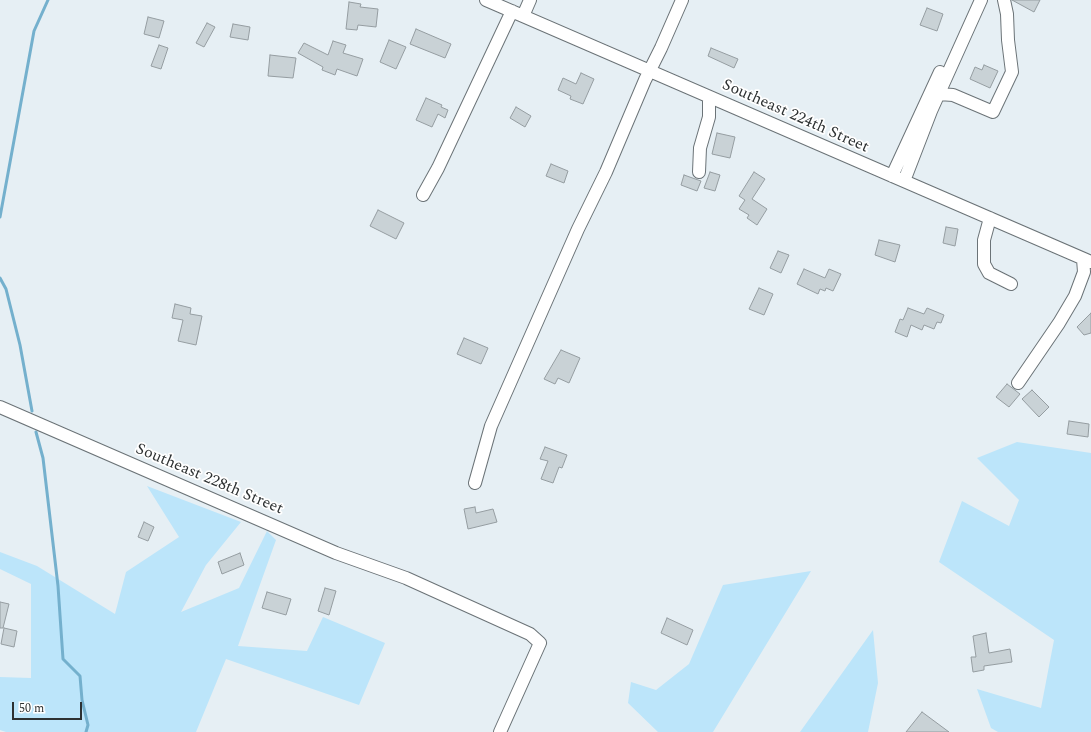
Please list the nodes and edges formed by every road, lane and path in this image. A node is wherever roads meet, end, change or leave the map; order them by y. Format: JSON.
{"nodes":[{"id":1,"x":486,"y":0,"type":"edge"},
{"id":2,"x":530,"y":0,"type":"edge"},
{"id":3,"x":682,"y":0,"type":"edge"},
{"id":4,"x":973,"y":0,"type":"edge"},
{"id":5,"x":981,"y":0,"type":"edge"},
{"id":6,"x":1004,"y":0,"type":"edge"},
{"id":7,"x":518,"y":14,"type":"junction"},
{"id":8,"x":650,"y":71,"type":"junction"},
{"id":9,"x":939,"y":94,"type":"junction"},
{"id":10,"x":709,"y":97,"type":"junction"},
{"id":11,"x":699,"y":172,"type":"dead end"},
{"id":12,"x":892,"y":176,"type":"junction"},
{"id":13,"x":904,"y":182,"type":"junction"},
{"id":14,"x":423,"y":195,"type":"dead end"},
{"id":15,"x":990,"y":218,"type":"junction"},
{"id":16,"x":1087,"y":260,"type":"edge"},
{"id":17,"x":1011,"y":284,"type":"dead end"},
{"id":18,"x":1018,"y":383,"type":"dead end"},
{"id":19,"x":0,"y":407,"type":"edge"},
{"id":20,"x":475,"y":483,"type":"dead end"},
{"id":21,"x":500,"y":732,"type":"edge"}],
"edges":[{"from":1,"to":7,"type":"street","name":"Southeast 224th Street"},
{"from":2,"to":7,"type":"street"},
{"from":3,"to":8,"type":"street"},
{"from":4,"to":12,"type":"street"},
{"from":5,"to":9,"type":"street"},
{"from":6,"to":9,"type":"street"},
{"from":7,"to":8,"type":"street","name":"Southeast 224th Street"},
{"from":7,"to":14,"type":"street"},
{"from":8,"to":10,"type":"street","name":"Southeast 224th Street"},
{"from":8,"to":20,"type":"street"},
{"from":9,"to":13,"type":"street"},
{"from":10,"to":11,"type":"street"},
{"from":10,"to":12,"type":"street","name":"Southeast 224th Street"},
{"from":12,"to":13,"type":"street","name":"Southeast 224th Street"},
{"from":13,"to":15,"type":"street","name":"Southeast 224th Street"},
{"from":15,"to":16,"type":"street","name":"Southeast 224th Street"},
{"from":15,"to":17,"type":"street"},
{"from":16,"to":18,"type":"street"},
{"from":19,"to":21,"type":"street","name":"Southeast 228th Street"}]}
